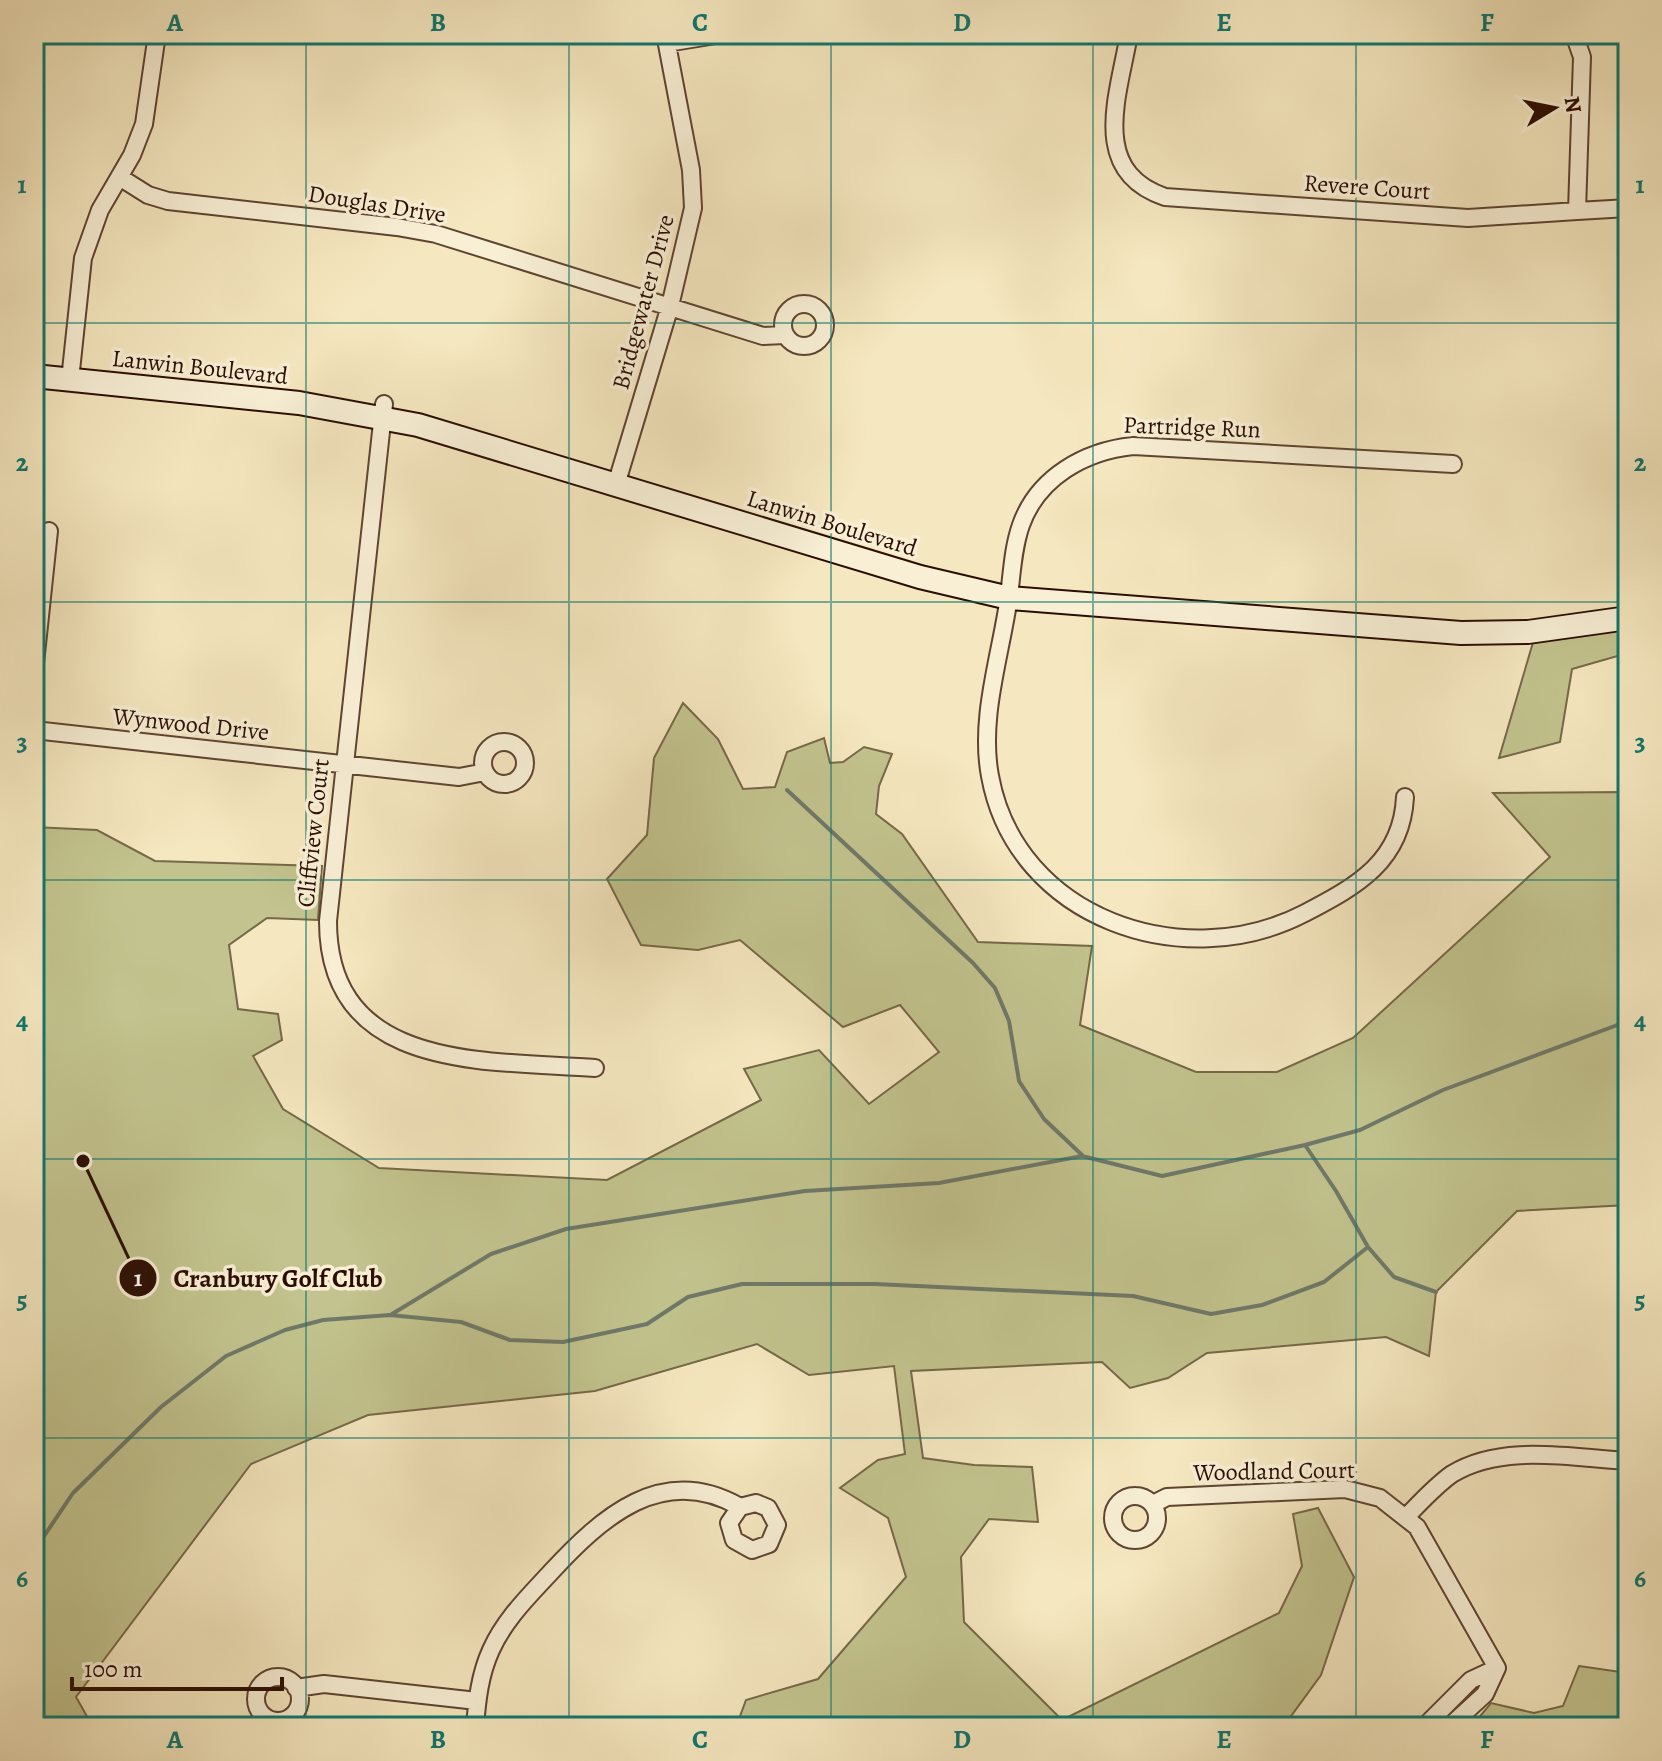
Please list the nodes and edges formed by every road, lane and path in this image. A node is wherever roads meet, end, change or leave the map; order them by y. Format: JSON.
{"nodes":[{"id":1,"x":157,"y":34,"type":"edge"},
{"id":2,"x":722,"y":34,"type":"edge"},
{"id":3,"x":1129,"y":34,"type":"edge"},
{"id":4,"x":1574,"y":34,"type":"edge"},
{"id":5,"x":666,"y":38,"type":"edge"},
{"id":6,"x":121,"y":178,"type":"junction"},
{"id":7,"x":1628,"y":208,"type":"edge"},
{"id":8,"x":1577,"y":211,"type":"junction"},
{"id":9,"x":670,"y":306,"type":"junction"},
{"id":10,"x":785,"y":335,"type":"dead end"},
{"id":11,"x":34,"y":363,"type":"edge"},
{"id":12,"x":71,"y":374,"type":"junction"},
{"id":13,"x":34,"y":376,"type":"edge"},
{"id":14,"x":383,"y":411,"type":"junction"},
{"id":15,"x":1453,"y":464,"type":"dead end"},
{"id":16,"x":618,"y":478,"type":"junction"},
{"id":17,"x":49,"y":531,"type":"dead end"},
{"id":18,"x":1010,"y":591,"type":"junction"},
{"id":19,"x":1628,"y":605,"type":"edge"},
{"id":20,"x":1628,"y":618,"type":"edge"},
{"id":21,"x":34,"y":673,"type":"edge"},
{"id":22,"x":34,"y":730,"type":"edge"},
{"id":23,"x":344,"y":765,"type":"junction"},
{"id":24,"x":485,"y":772,"type":"dead end"},
{"id":25,"x":1405,"y":797,"type":"dead end"},
{"id":26,"x":595,"y":1068,"type":"dead end"},
{"id":27,"x":1628,"y":1461,"type":"edge"},
{"id":28,"x":1153,"y":1504,"type":"dead end"},
{"id":29,"x":740,"y":1507,"type":"dead end"},
{"id":30,"x":1407,"y":1516,"type":"junction"},
{"id":31,"x":1497,"y":1668,"type":"junction"},
{"id":32,"x":296,"y":1688,"type":"dead end"},
{"id":33,"x":477,"y":1701,"type":"junction"},
{"id":34,"x":475,"y":1727,"type":"edge"},
{"id":35,"x":1424,"y":1727,"type":"edge"},
{"id":36,"x":1449,"y":1727,"type":"edge"}],
"edges":[{"from":1,"to":6,"type":"street"},
{"from":2,"to":5,"type":"street"},
{"from":3,"to":8,"type":"street","name":"Revere Court"},
{"from":4,"to":8,"type":"street"},
{"from":5,"to":9,"type":"street","name":"Bridgewater Drive"},
{"from":6,"to":9,"type":"street","name":"Douglas Drive"},
{"from":6,"to":12,"type":"street"},
{"from":7,"to":8,"type":"street","name":"Revere Court"},
{"from":9,"to":10,"type":"street","name":"Douglas Drive"},
{"from":9,"to":16,"type":"street","name":"Bridgewater Drive"},
{"from":11,"to":12,"type":"street","name":"Lanwin Boulevard"},
{"from":12,"to":13,"type":"street","name":"Lanwin Boulevard"},
{"from":12,"to":14,"type":"street","name":"Lanwin Boulevard"},
{"from":14,"to":16,"type":"street","name":"Lanwin Boulevard"},
{"from":14,"to":23,"type":"street","name":"Cliffview Court"},
{"from":15,"to":18,"type":"street","name":"Partridge Run"},
{"from":16,"to":18,"type":"street","name":"Lanwin Boulevard"},
{"from":17,"to":21,"type":"street"},
{"from":18,"to":19,"type":"street","name":"Lanwin Boulevard"},
{"from":18,"to":20,"type":"street","name":"Lanwin Boulevard"},
{"from":18,"to":25,"type":"street","name":"Partridge Run"},
{"from":22,"to":23,"type":"street","name":"Wynwood Drive"},
{"from":23,"to":24,"type":"street","name":"Wynwood Drive"},
{"from":23,"to":26,"type":"street","name":"Cliffview Court"},
{"from":27,"to":30,"type":"street"},
{"from":28,"to":30,"type":"street","name":"Woodland Court"},
{"from":29,"to":33,"type":"street"},
{"from":30,"to":31,"type":"street","name":"Woodland Court"},
{"from":31,"to":35,"type":"street"},
{"from":31,"to":36,"type":"street"},
{"from":32,"to":33,"type":"street"},
{"from":33,"to":34,"type":"street"}]}
